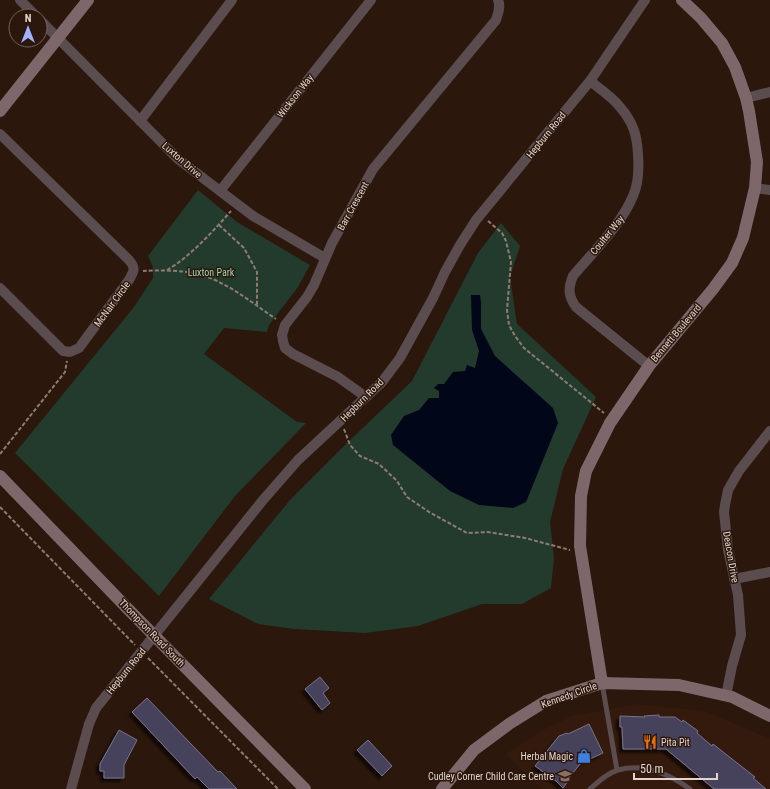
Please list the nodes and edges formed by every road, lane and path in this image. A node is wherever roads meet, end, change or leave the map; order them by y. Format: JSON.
{"nodes":[{"id":1,"x":20,"y":0,"type":"edge"},
{"id":2,"x":88,"y":0,"type":"edge"},
{"id":3,"x":232,"y":0,"type":"edge"},
{"id":4,"x":371,"y":0,"type":"edge"},
{"id":5,"x":498,"y":0,"type":"edge"},
{"id":6,"x":645,"y":0,"type":"edge"},
{"id":7,"x":682,"y":0,"type":"edge"},
{"id":8,"x":28,"y":8,"type":"edge"},
{"id":9,"x":48,"y":28,"type":"edge"},
{"id":10,"x":58,"y":39,"type":"junction"},
{"id":11,"x":590,"y":81,"type":"junction"},
{"id":12,"x":770,"y":92,"type":"edge"},
{"id":13,"x":746,"y":98,"type":"junction"},
{"id":14,"x":0,"y":111,"type":"edge"},
{"id":15,"x":140,"y":121,"type":"junction"},
{"id":16,"x":0,"y":134,"type":"edge"},
{"id":17,"x":755,"y":188,"type":"junction"},
{"id":18,"x":770,"y":190,"type":"edge"},
{"id":19,"x":220,"y":191,"type":"junction"},
{"id":20,"x":237,"y":204,"type":"junction"},
{"id":21,"x":480,"y":215,"type":"junction"},
{"id":22,"x":219,"y":225,"type":"junction"},
{"id":23,"x":326,"y":258,"type":"junction"},
{"id":24,"x":166,"y":270,"type":"junction"},
{"id":25,"x":134,"y":271,"type":"junction"},
{"id":26,"x":0,"y":288,"type":"edge"},
{"id":27,"x":257,"y":306,"type":"junction"},
{"id":28,"x":285,"y":326,"type":"junction"},
{"id":29,"x":70,"y":352,"type":"junction"},
{"id":30,"x":649,"y":366,"type":"junction"},
{"id":31,"x":366,"y":397,"type":"junction"},
{"id":32,"x":612,"y":420,"type":"junction"},
{"id":33,"x":341,"y":421,"type":"junction"},
{"id":34,"x":770,"y":430,"type":"edge"},
{"id":35,"x":0,"y":454,"type":"edge"},
{"id":36,"x":0,"y":476,"type":"edge"},
{"id":37,"x":581,"y":553,"type":"junction"},
{"id":38,"x":770,"y":572,"type":"edge"},
{"id":39,"x":734,"y":579,"type":"junction"},
{"id":40,"x":155,"y":636,"type":"junction"},
{"id":41,"x":602,"y":683,"type":"junction"},
{"id":42,"x":726,"y":696,"type":"junction"},
{"id":43,"x":770,"y":716,"type":"edge"},
{"id":44,"x":617,"y":770,"type":"junction"},
{"id":45,"x":71,"y":789,"type":"edge"},
{"id":46,"x":305,"y":789,"type":"edge"},
{"id":47,"x":442,"y":789,"type":"edge"},
{"id":48,"x":590,"y":789,"type":"edge"},
{"id":49,"x":690,"y":789,"type":"edge"}],
"edges":[{"from":1,"to":8,"type":"street"},
{"from":2,"to":10,"type":"street"},
{"from":3,"to":15,"type":"street"},
{"from":4,"to":19,"type":"street","name":"Wickson Way"},
{"from":5,"to":23,"type":"street","name":"Barr Crescent"},
{"from":6,"to":11,"type":"street","name":"Hepburn Road"},
{"from":7,"to":13,"type":"street","name":"Bennett Boulevard"},
{"from":9,"to":10,"type":"street","name":"Luxton Drive"},
{"from":10,"to":14,"type":"street"},
{"from":10,"to":15,"type":"street","name":"Luxton Drive"},
{"from":11,"to":21,"type":"street","name":"Hepburn Road"},
{"from":11,"to":30,"type":"street","name":"Coulter Way"},
{"from":12,"to":13,"type":"street"},
{"from":13,"to":17,"type":"street","name":"Bennett Boulevard"},
{"from":15,"to":19,"type":"street","name":"Luxton Drive"},
{"from":16,"to":25,"type":"street","name":"McNair Circle"},
{"from":17,"to":18,"type":"street"},
{"from":17,"to":30,"type":"street","name":"Bennett Boulevard"},
{"from":19,"to":20,"type":"street","name":"Luxton Drive"},
{"from":20,"to":22,"type":"path"},
{"from":20,"to":23,"type":"street","name":"Luxton Drive"},
{"from":21,"to":31,"type":"street","name":"Hepburn Road"},
{"from":21,"to":32,"type":"path"},
{"from":22,"to":24,"type":"path"},
{"from":22,"to":27,"type":"path"},
{"from":23,"to":28,"type":"street","name":"Barr Crescent"},
{"from":24,"to":25,"type":"path"},
{"from":24,"to":27,"type":"path"},
{"from":25,"to":29,"type":"street","name":"McNair Circle"},
{"from":26,"to":29,"type":"street"},
{"from":27,"to":28,"type":"path"},
{"from":28,"to":31,"type":"street"},
{"from":29,"to":35,"type":"path"},
{"from":30,"to":32,"type":"street","name":"Bennett Boulevard"},
{"from":31,"to":33,"type":"street","name":"Hepburn Road"},
{"from":32,"to":37,"type":"street","name":"Bennett Boulevard"},
{"from":33,"to":37,"type":"path"},
{"from":33,"to":40,"type":"street","name":"Hepburn Road"},
{"from":34,"to":39,"type":"street","name":"Deacon Drive"},
{"from":36,"to":40,"type":"street","name":"Thompson Road South"},
{"from":37,"to":41,"type":"street","name":"Bennett Boulevard"},
{"from":38,"to":39,"type":"street"},
{"from":39,"to":42,"type":"street","name":"Deacon Drive"},
{"from":40,"to":45,"type":"street","name":"Hepburn Road"},
{"from":40,"to":46,"type":"street","name":"Thompson Road South"},
{"from":41,"to":42,"type":"street","name":"Kennedy Circle"},
{"from":41,"to":44,"type":"lane"},
{"from":41,"to":47,"type":"street","name":"Kennedy Circle"},
{"from":42,"to":43,"type":"street","name":"Kennedy Circle"},
{"from":44,"to":48,"type":"lane"},
{"from":44,"to":49,"type":"lane"}]}
